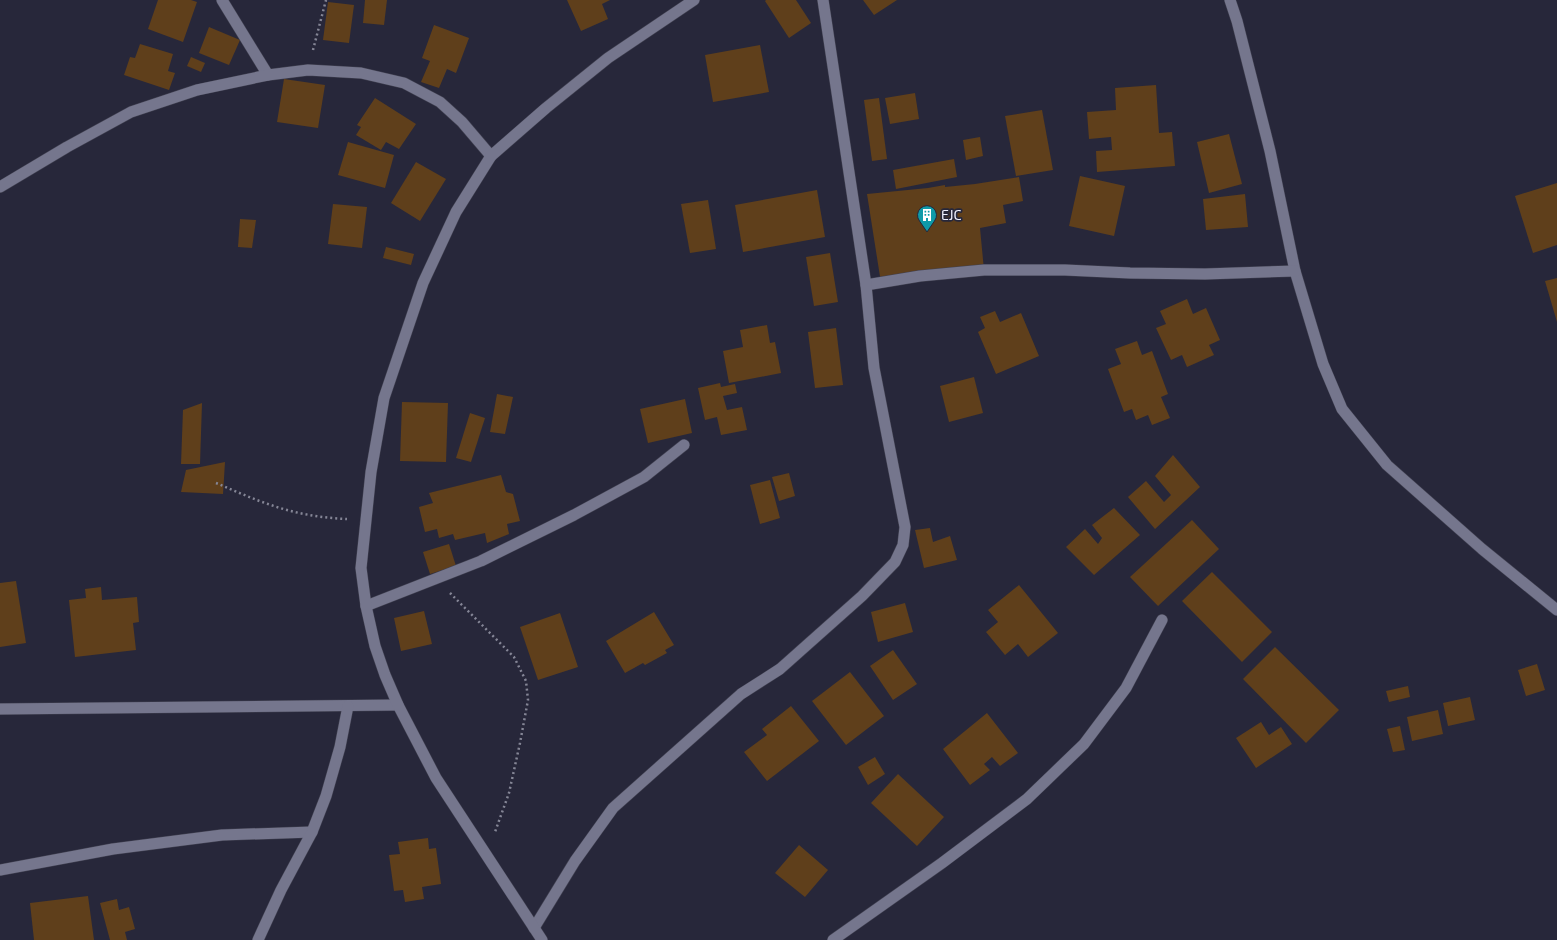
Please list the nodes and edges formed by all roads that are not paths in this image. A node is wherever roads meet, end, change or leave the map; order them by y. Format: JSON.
{"nodes":[{"id":1,"x":222,"y":0,"type":"edge"},
{"id":2,"x":694,"y":0,"type":"edge"},
{"id":3,"x":823,"y":0,"type":"edge"},
{"id":4,"x":1230,"y":0,"type":"edge"},
{"id":5,"x":268,"y":76,"type":"junction"},
{"id":6,"x":491,"y":156,"type":"junction"},
{"id":7,"x":0,"y":187,"type":"edge"},
{"id":8,"x":1295,"y":271,"type":"junction"},
{"id":9,"x":866,"y":285,"type":"junction"},
{"id":10,"x":684,"y":445,"type":"dead end"},
{"id":11,"x":366,"y":606,"type":"junction"},
{"id":12,"x":1557,"y":610,"type":"edge"},
{"id":13,"x":1162,"y":620,"type":"dead end"},
{"id":14,"x":398,"y":705,"type":"junction"},
{"id":15,"x":348,"y":706,"type":"junction"},
{"id":16,"x":0,"y":709,"type":"edge"},
{"id":17,"x":312,"y":832,"type":"junction"},
{"id":18,"x":0,"y":870,"type":"edge"},
{"id":19,"x":534,"y":928,"type":"junction"},
{"id":20,"x":258,"y":940,"type":"edge"},
{"id":21,"x":542,"y":940,"type":"edge"},
{"id":22,"x":833,"y":940,"type":"edge"}],
"edges":[{"from":1,"to":5,"type":"street"},
{"from":2,"to":6,"type":"street"},
{"from":3,"to":9,"type":"street"},
{"from":4,"to":8,"type":"street"},
{"from":5,"to":6,"type":"street"},
{"from":5,"to":7,"type":"street"},
{"from":6,"to":11,"type":"street"},
{"from":8,"to":9,"type":"street"},
{"from":8,"to":12,"type":"street"},
{"from":9,"to":19,"type":"street"},
{"from":10,"to":11,"type":"street"},
{"from":11,"to":14,"type":"street"},
{"from":13,"to":22,"type":"street"},
{"from":14,"to":15,"type":"street"},
{"from":14,"to":19,"type":"street"},
{"from":15,"to":16,"type":"street"},
{"from":15,"to":17,"type":"street"},
{"from":17,"to":18,"type":"street"},
{"from":17,"to":20,"type":"street"},
{"from":19,"to":21,"type":"street"}]}
